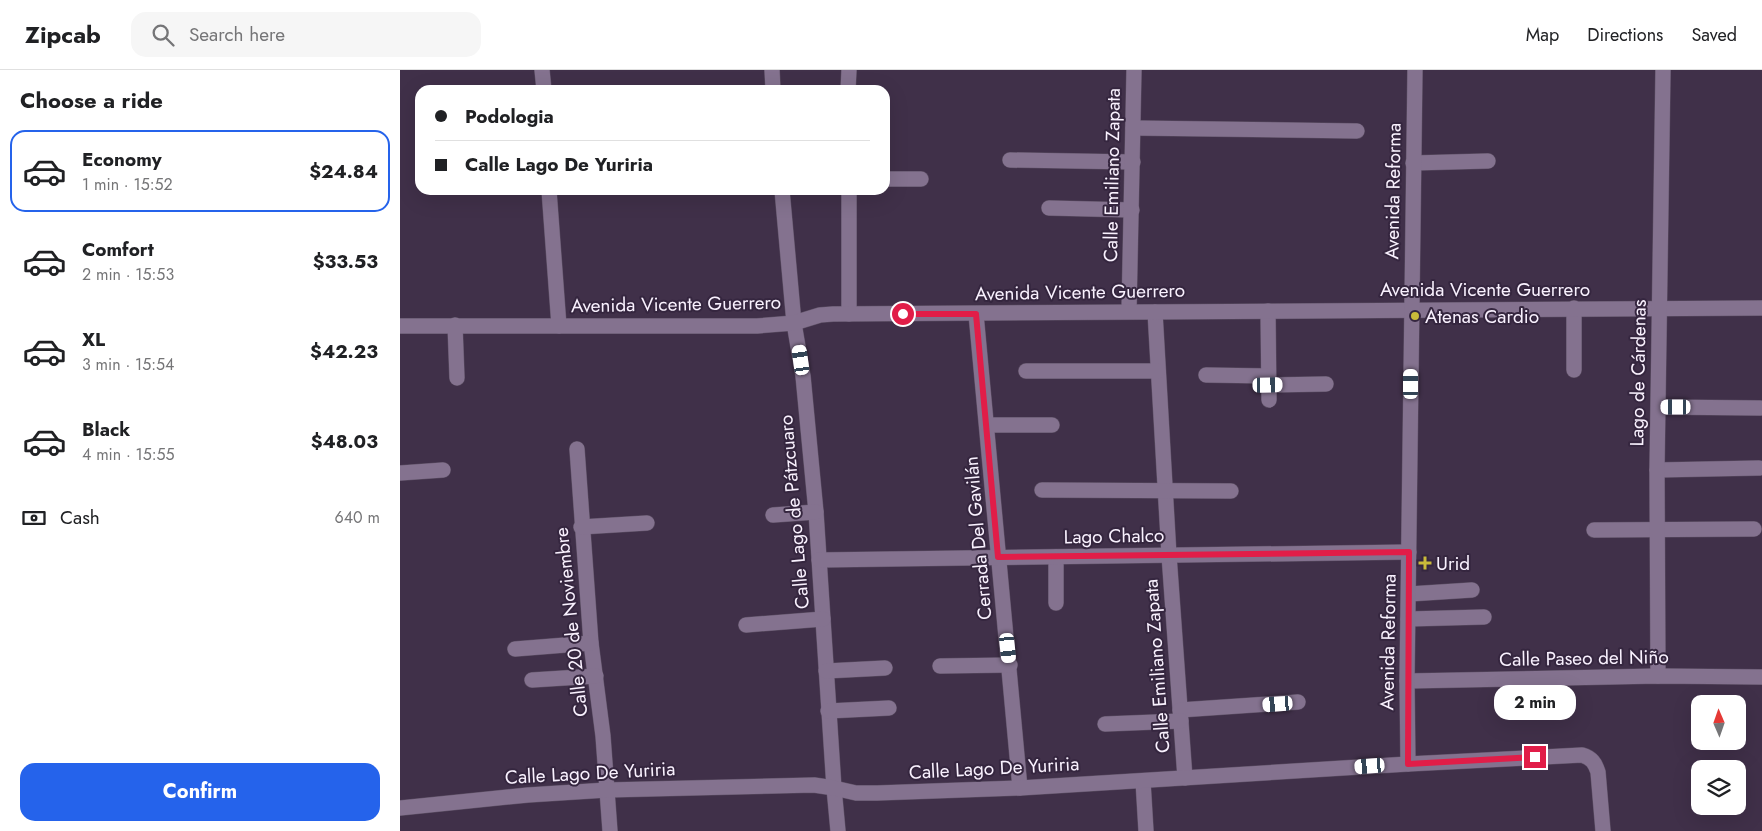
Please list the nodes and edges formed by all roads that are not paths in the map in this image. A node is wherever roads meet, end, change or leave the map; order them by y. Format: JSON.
{"nodes":[{"id":1,"x":542,"y":70,"type":"edge"},
{"id":2,"x":772,"y":70,"type":"edge"},
{"id":3,"x":849,"y":70,"type":"edge"},
{"id":4,"x":1134,"y":70,"type":"edge"},
{"id":5,"x":1415,"y":70,"type":"edge"},
{"id":6,"x":1663,"y":70,"type":"edge"},
{"id":7,"x":544,"y":85,"type":"edge"},
{"id":8,"x":773,"y":85,"type":"edge"},
{"id":9,"x":848,"y":85,"type":"edge"},
{"id":10,"x":1133,"y":128,"type":"junction"},
{"id":11,"x":1357,"y":131,"type":"dead end"},
{"id":12,"x":1010,"y":160,"type":"dead end"},
{"id":13,"x":1132,"y":162,"type":"junction"},
{"id":14,"x":1488,"y":162,"type":"dead end"},
{"id":15,"x":1413,"y":163,"type":"junction"},
{"id":16,"x":890,"y":179,"type":"edge"},
{"id":17,"x":921,"y":179,"type":"dead end"},
{"id":18,"x":550,"y":195,"type":"edge"},
{"id":19,"x":782,"y":195,"type":"edge"},
{"id":20,"x":849,"y":195,"type":"edge"},
{"id":21,"x":1049,"y":208,"type":"dead end"},
{"id":22,"x":1132,"y":210,"type":"junction"},
{"id":23,"x":1574,"y":308,"type":"junction"},
{"id":24,"x":1659,"y":308,"type":"junction"},
{"id":25,"x":1762,"y":308,"type":"edge"},
{"id":26,"x":1412,"y":310,"type":"junction"},
{"id":27,"x":1129,"y":311,"type":"junction"},
{"id":28,"x":1268,"y":311,"type":"junction"},
{"id":29,"x":1155,"y":312,"type":"junction"},
{"id":30,"x":848,"y":314,"type":"junction"},
{"id":31,"x":976,"y":314,"type":"junction"},
{"id":32,"x":794,"y":322,"type":"junction"},
{"id":33,"x":455,"y":325,"type":"junction"},
{"id":34,"x":400,"y":326,"type":"edge"},
{"id":35,"x":559,"y":326,"type":"junction"},
{"id":36,"x":1574,"y":370,"type":"dead end"},
{"id":37,"x":1026,"y":371,"type":"dead end"},
{"id":38,"x":1158,"y":371,"type":"junction"},
{"id":39,"x":1206,"y":375,"type":"dead end"},
{"id":40,"x":457,"y":378,"type":"dead end"},
{"id":41,"x":1268,"y":381,"type":"junction"},
{"id":42,"x":1326,"y":384,"type":"dead end"},
{"id":43,"x":1269,"y":400,"type":"dead end"},
{"id":44,"x":1659,"y":407,"type":"junction"},
{"id":45,"x":1760,"y":408,"type":"dead end"},
{"id":46,"x":987,"y":425,"type":"junction"},
{"id":47,"x":1052,"y":425,"type":"dead end"},
{"id":48,"x":577,"y":449,"type":"dead end"},
{"id":49,"x":1759,"y":468,"type":"dead end"},
{"id":50,"x":443,"y":470,"type":"dead end"},
{"id":51,"x":1657,"y":470,"type":"junction"},
{"id":52,"x":400,"y":473,"type":"edge"},
{"id":53,"x":1042,"y":490,"type":"dead end"},
{"id":54,"x":1165,"y":490,"type":"junction"},
{"id":55,"x":1231,"y":491,"type":"dead end"},
{"id":56,"x":816,"y":512,"type":"junction"},
{"id":57,"x":772,"y":515,"type":"dead end"},
{"id":58,"x":647,"y":524,"type":"dead end"},
{"id":59,"x":581,"y":527,"type":"junction"},
{"id":60,"x":1657,"y":529,"type":"junction"},
{"id":61,"x":1754,"y":529,"type":"dead end"},
{"id":62,"x":1594,"y":530,"type":"dead end"},
{"id":63,"x":1409,"y":552,"type":"junction"},
{"id":64,"x":1169,"y":555,"type":"junction"},
{"id":65,"x":998,"y":557,"type":"junction"},
{"id":66,"x":1056,"y":557,"type":"junction"},
{"id":67,"x":819,"y":560,"type":"junction"},
{"id":68,"x":1472,"y":590,"type":"dead end"},
{"id":69,"x":1409,"y":594,"type":"junction"},
{"id":70,"x":1056,"y":603,"type":"dead end"},
{"id":71,"x":1484,"y":616,"type":"dead end"},
{"id":72,"x":824,"y":619,"type":"junction"},
{"id":73,"x":1408,"y":619,"type":"junction"},
{"id":74,"x":746,"y":625,"type":"dead end"},
{"id":75,"x":591,"y":643,"type":"junction"},
{"id":76,"x":515,"y":649,"type":"dead end"},
{"id":77,"x":1010,"y":665,"type":"junction"},
{"id":78,"x":940,"y":666,"type":"dead end"},
{"id":79,"x":885,"y":668,"type":"dead end"},
{"id":80,"x":826,"y":671,"type":"junction"},
{"id":81,"x":596,"y":676,"type":"junction"},
{"id":82,"x":1658,"y":676,"type":"junction"},
{"id":83,"x":1762,"y":676,"type":"edge"},
{"id":84,"x":532,"y":680,"type":"dead end"},
{"id":85,"x":1407,"y":681,"type":"junction"},
{"id":86,"x":1298,"y":702,"type":"dead end"},
{"id":87,"x":889,"y":708,"type":"dead end"},
{"id":88,"x":828,"y":711,"type":"junction"},
{"id":89,"x":1181,"y":716,"type":"junction"},
{"id":90,"x":1105,"y":724,"type":"dead end"},
{"id":91,"x":1408,"y":764,"type":"junction"},
{"id":92,"x":1185,"y":778,"type":"junction"},
{"id":93,"x":1143,"y":781,"type":"junction"},
{"id":94,"x":834,"y":788,"type":"junction"},
{"id":95,"x":1020,"y":788,"type":"junction"},
{"id":96,"x":607,"y":790,"type":"junction"},
{"id":97,"x":400,"y":808,"type":"edge"},
{"id":98,"x":610,"y":831,"type":"edge"},
{"id":99,"x":838,"y":831,"type":"edge"},
{"id":100,"x":1146,"y":831,"type":"edge"},
{"id":101,"x":1603,"y":831,"type":"edge"}],
"edges":[{"from":1,"to":7,"type":"street"},
{"from":2,"to":8,"type":"street"},
{"from":3,"to":9,"type":"street"},
{"from":4,"to":10,"type":"street","name":"Calle Emiliano Zapata"},
{"from":5,"to":15,"type":"street","name":"Avenida Reforma"},
{"from":6,"to":24,"type":"street","name":"Lago de Cárdenas"},
{"from":10,"to":11,"type":"street"},
{"from":10,"to":13,"type":"street","name":"Calle Emiliano Zapata"},
{"from":12,"to":13,"type":"street"},
{"from":13,"to":22,"type":"street","name":"Calle Emiliano Zapata"},
{"from":14,"to":15,"type":"street"},
{"from":15,"to":26,"type":"street","name":"Avenida Reforma"},
{"from":16,"to":17,"type":"street"},
{"from":18,"to":35,"type":"street"},
{"from":19,"to":32,"type":"street","name":"Calle Lago de Pátzcuaro"},
{"from":20,"to":30,"type":"street"},
{"from":21,"to":22,"type":"street"},
{"from":22,"to":27,"type":"street","name":"Calle Emiliano Zapata"},
{"from":23,"to":24,"type":"street","name":"Avenida Vicente Guerrero"},
{"from":23,"to":26,"type":"street","name":"Avenida Vicente Guerrero"},
{"from":23,"to":36,"type":"street"},
{"from":24,"to":25,"type":"street","name":"Avenida Vicente Guerrero"},
{"from":24,"to":44,"type":"street","name":"Lago de Cárdenas"},
{"from":26,"to":28,"type":"street","name":"Avenida Vicente Guerrero"},
{"from":26,"to":63,"type":"street","name":"Avenida Reforma"},
{"from":27,"to":29,"type":"street","name":"Avenida Vicente Guerrero"},
{"from":27,"to":31,"type":"street","name":"Avenida Vicente Guerrero"},
{"from":28,"to":29,"type":"street","name":"Avenida Vicente Guerrero"},
{"from":28,"to":41,"type":"street"},
{"from":29,"to":38,"type":"street","name":"Calle Emiliano Zapata"},
{"from":30,"to":31,"type":"street","name":"Avenida Vicente Guerrero"},
{"from":30,"to":32,"type":"street","name":"Avenida Vicente Guerrero"},
{"from":31,"to":46,"type":"street","name":"Cerrada Del Gavilán"},
{"from":32,"to":35,"type":"street","name":"Avenida Vicente Guerrero"},
{"from":32,"to":56,"type":"street","name":"Calle Lago de Pátzcuaro"},
{"from":33,"to":34,"type":"street","name":"Avenida Vicente Guerrero"},
{"from":33,"to":35,"type":"street","name":"Avenida Vicente Guerrero"},
{"from":33,"to":40,"type":"street"},
{"from":37,"to":38,"type":"street"},
{"from":38,"to":54,"type":"street","name":"Calle Emiliano Zapata"},
{"from":39,"to":41,"type":"street"},
{"from":41,"to":42,"type":"street"},
{"from":41,"to":43,"type":"street"},
{"from":44,"to":45,"type":"street"},
{"from":44,"to":51,"type":"street","name":"Lago de Cárdenas"},
{"from":46,"to":47,"type":"street"},
{"from":46,"to":65,"type":"street","name":"Cerrada Del Gavilán"},
{"from":48,"to":59,"type":"street","name":"Calle 20 de Noviembre"},
{"from":49,"to":51,"type":"street"},
{"from":50,"to":52,"type":"street"},
{"from":51,"to":60,"type":"street","name":"Lago de Cárdenas"},
{"from":53,"to":54,"type":"street"},
{"from":54,"to":55,"type":"street"},
{"from":54,"to":64,"type":"street","name":"Calle Emiliano Zapata"},
{"from":56,"to":57,"type":"street"},
{"from":56,"to":67,"type":"street","name":"Calle Lago de Pátzcuaro"},
{"from":58,"to":59,"type":"street"},
{"from":59,"to":75,"type":"street","name":"Calle 20 de Noviembre"},
{"from":60,"to":61,"type":"street"},
{"from":60,"to":62,"type":"street"},
{"from":60,"to":82,"type":"street","name":"Lago de Cárdenas"},
{"from":63,"to":64,"type":"street","name":"Lago Chalco"},
{"from":63,"to":69,"type":"street","name":"Avenida Reforma"},
{"from":64,"to":66,"type":"street","name":"Lago Chalco"},
{"from":64,"to":89,"type":"street","name":"Calle Emiliano Zapata"},
{"from":65,"to":66,"type":"street","name":"Lago Chalco"},
{"from":65,"to":67,"type":"street","name":"Lago Chalco"},
{"from":65,"to":77,"type":"street","name":"Cerrada Del Gavilán"},
{"from":66,"to":70,"type":"street"},
{"from":67,"to":72,"type":"street","name":"Calle Lago de Pátzcuaro"},
{"from":68,"to":69,"type":"street"},
{"from":69,"to":73,"type":"street","name":"Avenida Reforma"},
{"from":71,"to":73,"type":"street"},
{"from":72,"to":74,"type":"street"},
{"from":72,"to":80,"type":"street","name":"Calle Lago de Pátzcuaro"},
{"from":73,"to":85,"type":"street","name":"Avenida Reforma"},
{"from":75,"to":76,"type":"street"},
{"from":75,"to":81,"type":"street","name":"Calle 20 de Noviembre"},
{"from":77,"to":78,"type":"street"},
{"from":77,"to":95,"type":"street","name":"Cerrada Del Gavilán"},
{"from":79,"to":80,"type":"street"},
{"from":80,"to":88,"type":"street","name":"Calle Lago de Pátzcuaro"},
{"from":81,"to":84,"type":"street"},
{"from":81,"to":96,"type":"street","name":"Calle 20 de Noviembre"},
{"from":82,"to":83,"type":"street","name":"Calle Paseo del Niño"},
{"from":82,"to":85,"type":"street","name":"Calle Paseo del Niño"},
{"from":85,"to":91,"type":"street","name":"Avenida Reforma"},
{"from":86,"to":89,"type":"street"},
{"from":87,"to":88,"type":"street"},
{"from":88,"to":94,"type":"street","name":"Calle Lago de Pátzcuaro"},
{"from":89,"to":90,"type":"street"},
{"from":89,"to":92,"type":"street","name":"Calle Emiliano Zapata"},
{"from":91,"to":92,"type":"street","name":"Calle Lago De Yuriria"},
{"from":91,"to":101,"type":"street","name":"Calle Lago De Yuriria"},
{"from":92,"to":93,"type":"street","name":"Calle Lago De Yuriria"},
{"from":93,"to":95,"type":"street","name":"Calle Lago De Yuriria"},
{"from":93,"to":100,"type":"street"},
{"from":94,"to":95,"type":"street","name":"Calle Lago De Yuriria"},
{"from":94,"to":96,"type":"street","name":"Calle Lago De Yuriria"},
{"from":94,"to":99,"type":"street","name":"Calle Lago de Pátzcuaro"},
{"from":96,"to":97,"type":"street","name":"Calle Lago De Yuriria"},
{"from":96,"to":98,"type":"street","name":"Calle 20 de Noviembre"}]}
